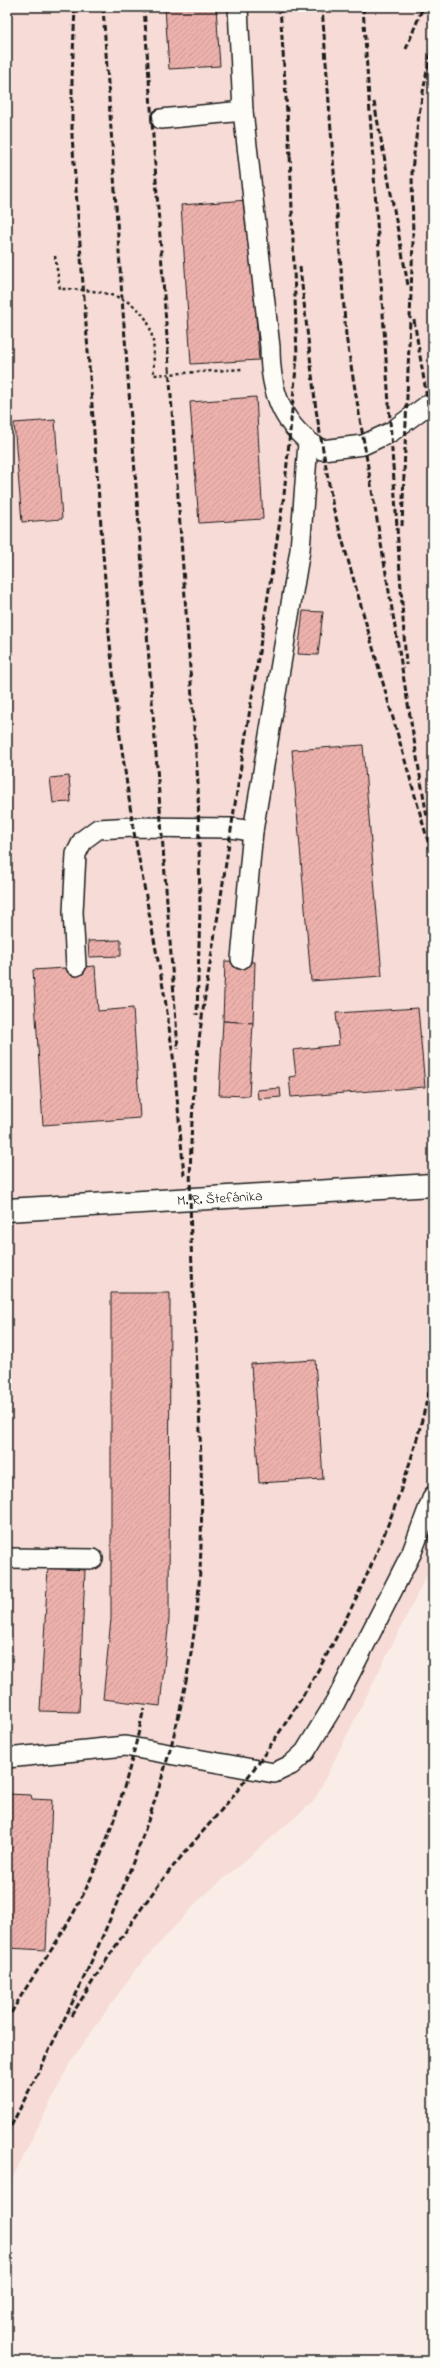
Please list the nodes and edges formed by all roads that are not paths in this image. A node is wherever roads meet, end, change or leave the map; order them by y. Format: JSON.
{"nodes":[{"id":1,"x":238,"y":7,"type":"edge"},
{"id":2,"x":243,"y":111,"type":"junction"},
{"id":3,"x":161,"y":119,"type":"dead end"},
{"id":4,"x":433,"y":401,"type":"edge"},
{"id":5,"x":308,"y":442,"type":"junction"},
{"id":6,"x":253,"y":831,"type":"junction"},
{"id":7,"x":241,"y":959,"type":"dead end"},
{"id":8,"x":76,"y":966,"type":"dead end"},
{"id":9,"x":433,"y":1185,"type":"edge"},
{"id":10,"x":7,"y":1210,"type":"edge"},
{"id":11,"x":433,"y":1496,"type":"edge"},
{"id":12,"x":7,"y":1558,"type":"edge"},
{"id":13,"x":93,"y":1559,"type":"dead end"},
{"id":14,"x":7,"y":1758,"type":"edge"}],
"edges":[{"from":1,"to":2,"type":"lane"},
{"from":2,"to":3,"type":"lane"},
{"from":2,"to":5,"type":"lane"},
{"from":4,"to":5,"type":"lane"},
{"from":5,"to":6,"type":"lane"},
{"from":6,"to":7,"type":"lane"},
{"from":6,"to":8,"type":"lane"},
{"from":9,"to":10,"type":"street","name":"M. R. Štefánika"},
{"from":11,"to":14,"type":"lane"},
{"from":12,"to":13,"type":"lane"}]}
